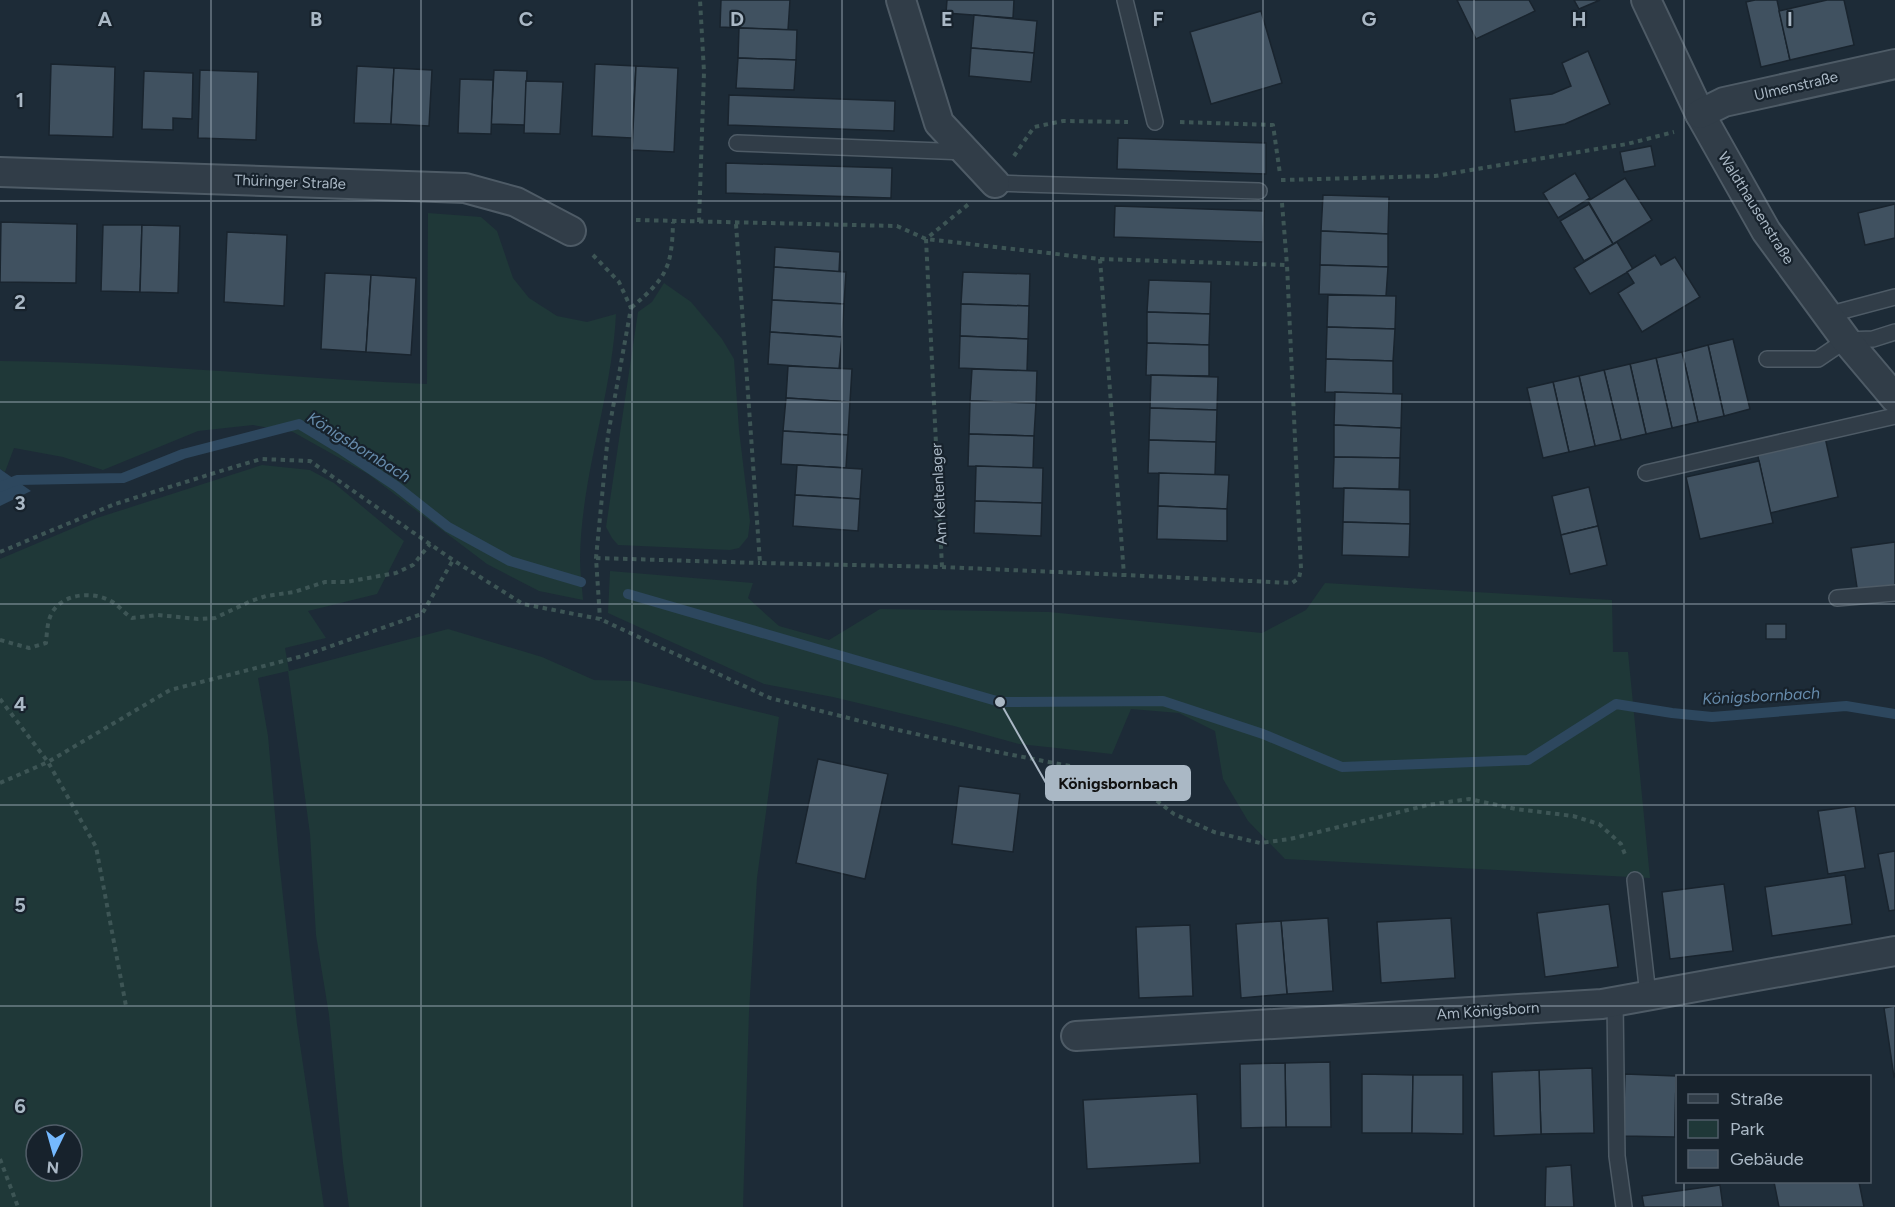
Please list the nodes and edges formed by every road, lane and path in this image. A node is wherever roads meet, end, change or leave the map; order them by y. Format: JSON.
{"nodes":[{"id":1,"x":700,"y":0,"type":"edge"},
{"id":2,"x":901,"y":0,"type":"edge"},
{"id":3,"x":1125,"y":0,"type":"edge"},
{"id":4,"x":1646,"y":0,"type":"edge"},
{"id":5,"x":1895,"y":64,"type":"edge"},
{"id":6,"x":1155,"y":122,"type":"dead end"},
{"id":7,"x":1690,"y":122,"type":"junction"},
{"id":8,"x":736,"y":143,"type":"dead end"},
{"id":9,"x":966,"y":152,"type":"junction"},
{"id":10,"x":0,"y":172,"type":"edge"},
{"id":11,"x":1281,"y":180,"type":"junction"},
{"id":12,"x":995,"y":183,"type":"junction"},
{"id":13,"x":1281,"y":191,"type":"dead end"},
{"id":14,"x":1259,"y":192,"type":"joint"},
{"id":15,"x":1282,"y":201,"type":"dead end"},
{"id":16,"x":636,"y":220,"type":"dead end"},
{"id":17,"x":673,"y":222,"type":"junction"},
{"id":18,"x":699,"y":222,"type":"junction"},
{"id":19,"x":736,"y":224,"type":"junction"},
{"id":20,"x":570,"y":231,"type":"joint"},
{"id":21,"x":926,"y":239,"type":"junction"},
{"id":22,"x":1100,"y":259,"type":"junction"},
{"id":23,"x":1287,"y":265,"type":"junction"},
{"id":24,"x":1895,"y":297,"type":"edge"},
{"id":25,"x":631,"y":308,"type":"junction"},
{"id":26,"x":1827,"y":315,"type":"junction"},
{"id":27,"x":1895,"y":332,"type":"edge"},
{"id":28,"x":1846,"y":340,"type":"junction"},
{"id":29,"x":1767,"y":359,"type":"dead end"},
{"id":30,"x":1895,"y":398,"type":"edge"},
{"id":31,"x":1895,"y":416,"type":"edge"},
{"id":32,"x":1646,"y":473,"type":"dead end"},
{"id":33,"x":430,"y":544,"type":"junction"},
{"id":34,"x":0,"y":552,"type":"edge"},
{"id":35,"x":596,"y":558,"type":"junction"},
{"id":36,"x":453,"y":560,"type":"junction"},
{"id":37,"x":760,"y":563,"type":"junction"},
{"id":38,"x":942,"y":567,"type":"junction"},
{"id":39,"x":1124,"y":576,"type":"junction"},
{"id":40,"x":1895,"y":592,"type":"edge"},
{"id":41,"x":1837,"y":598,"type":"dead end"},
{"id":42,"x":600,"y":619,"type":"junction"},
{"id":43,"x":0,"y":640,"type":"edge"},
{"id":44,"x":0,"y":699,"type":"edge"},
{"id":45,"x":48,"y":762,"type":"junction"},
{"id":46,"x":0,"y":783,"type":"edge"},
{"id":47,"x":1635,"y":880,"type":"joint"},
{"id":48,"x":1895,"y":951,"type":"edge"},
{"id":49,"x":1648,"y":995,"type":"junction"},
{"id":50,"x":1615,"y":1001,"type":"junction"},
{"id":51,"x":126,"y":1006,"type":"dead end"},
{"id":52,"x":1076,"y":1036,"type":"dead end"},
{"id":53,"x":0,"y":1159,"type":"edge"},
{"id":54,"x":18,"y":1207,"type":"edge"},
{"id":55,"x":1624,"y":1207,"type":"edge"}],
"edges":[{"from":1,"to":18,"type":"path"},
{"from":2,"to":9,"type":"street"},
{"from":3,"to":6,"type":"lane"},
{"from":4,"to":7,"type":"street","name":"Waldthausenstraße"},
{"from":5,"to":7,"type":"street","name":"Ulmenstraße"},
{"from":7,"to":11,"type":"path"},
{"from":7,"to":26,"type":"street","name":"Waldthausenstraße"},
{"from":8,"to":9,"type":"lane"},
{"from":9,"to":12,"type":"street"},
{"from":10,"to":20,"type":"street","name":"Thüringer Straße"},
{"from":11,"to":13,"type":"path"},
{"from":11,"to":14,"type":"path"},
{"from":12,"to":14,"type":"lane"},
{"from":12,"to":21,"type":"path"},
{"from":15,"to":23,"type":"path"},
{"from":16,"to":17,"type":"path"},
{"from":17,"to":18,"type":"path"},
{"from":17,"to":25,"type":"path"},
{"from":18,"to":19,"type":"path"},
{"from":19,"to":21,"type":"path"},
{"from":19,"to":37,"type":"path"},
{"from":20,"to":25,"type":"path"},
{"from":21,"to":22,"type":"path"},
{"from":21,"to":38,"type":"path","name":"Am Keltenlager"},
{"from":22,"to":23,"type":"path"},
{"from":22,"to":39,"type":"path"},
{"from":23,"to":39,"type":"path"},
{"from":24,"to":26,"type":"lane"},
{"from":25,"to":35,"type":"path"},
{"from":26,"to":28,"type":"street","name":"Waldthausenstraße"},
{"from":27,"to":28,"type":"lane"},
{"from":28,"to":29,"type":"lane"},
{"from":28,"to":30,"type":"street","name":"Waldthausenstraße"},
{"from":31,"to":32,"type":"lane"},
{"from":33,"to":34,"type":"path"},
{"from":33,"to":36,"type":"path"},
{"from":33,"to":43,"type":"path"},
{"from":35,"to":37,"type":"path","name":"Am Keltenlager"},
{"from":35,"to":42,"type":"path"},
{"from":36,"to":42,"type":"path"},
{"from":36,"to":45,"type":"path"},
{"from":37,"to":38,"type":"path","name":"Am Keltenlager"},
{"from":38,"to":39,"type":"path"},
{"from":40,"to":41,"type":"lane"},
{"from":42,"to":47,"type":"path"},
{"from":44,"to":45,"type":"path"},
{"from":45,"to":46,"type":"path"},
{"from":45,"to":51,"type":"path"},
{"from":47,"to":49,"type":"lane"},
{"from":48,"to":49,"type":"street","name":"Am Königsborn"},
{"from":49,"to":50,"type":"street","name":"Am Königsborn"},
{"from":50,"to":52,"type":"street","name":"Am Königsborn"},
{"from":50,"to":55,"type":"lane"},
{"from":53,"to":54,"type":"path"}]}
